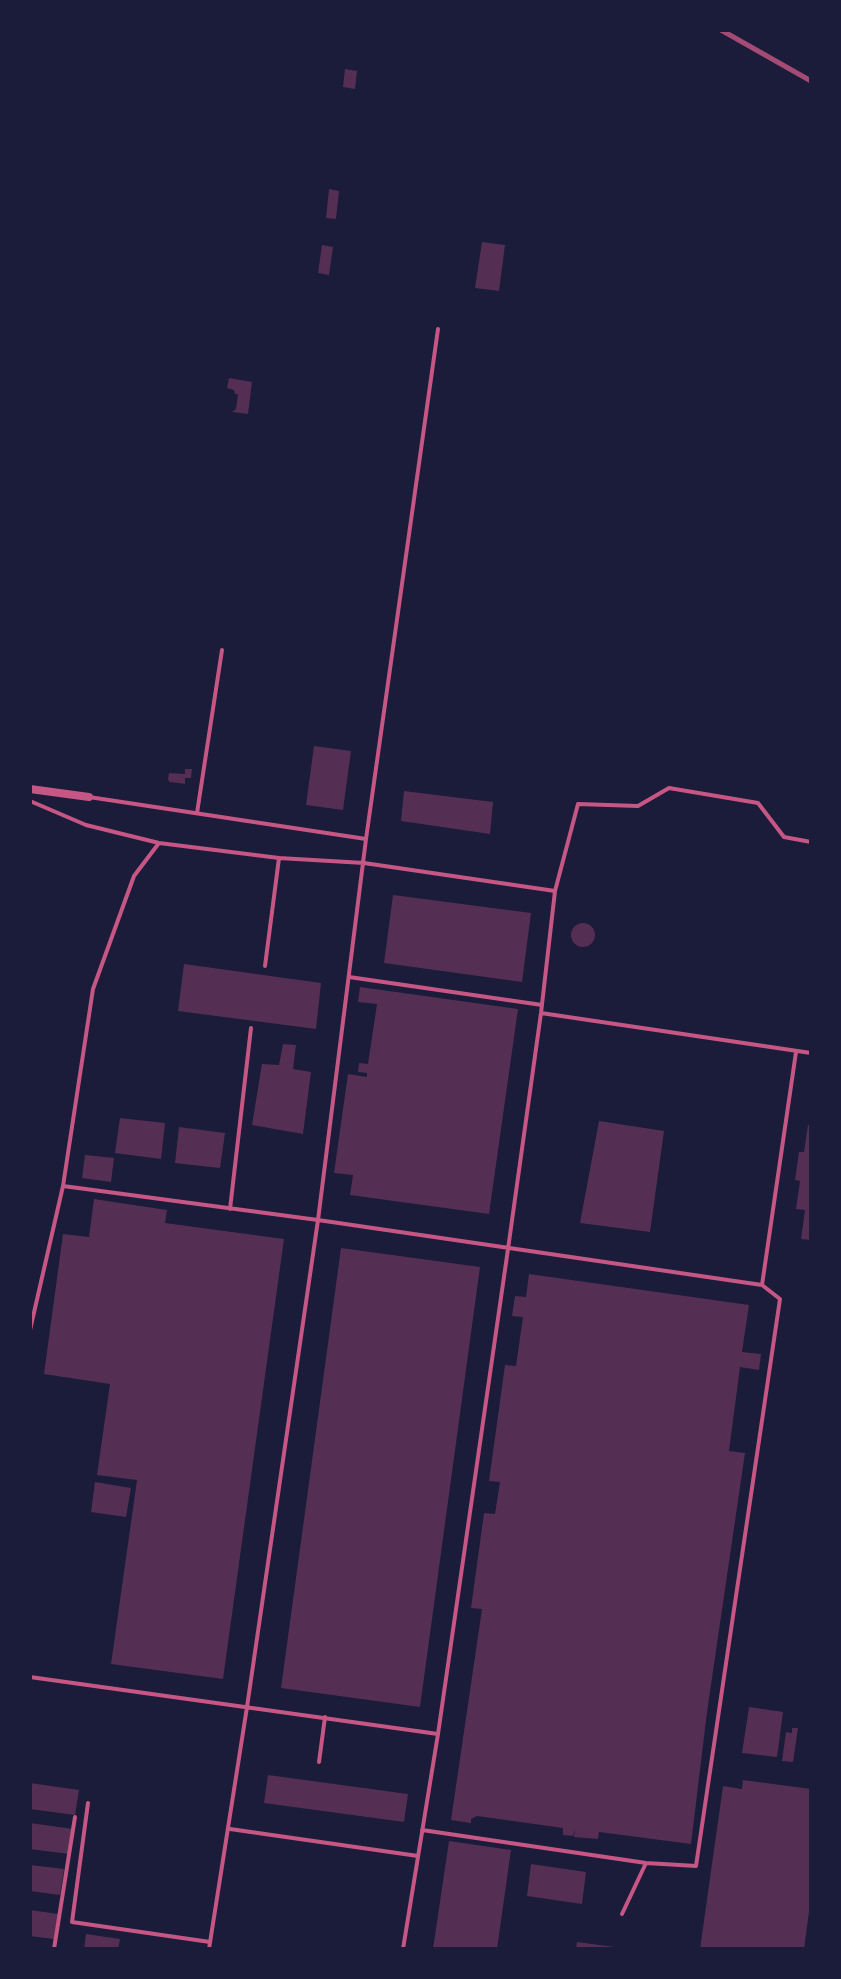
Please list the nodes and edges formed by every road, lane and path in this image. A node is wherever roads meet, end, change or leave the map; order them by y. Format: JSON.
{"nodes":[{"id":1,"x":438,"y":329,"type":"dead end"},
{"id":2,"x":222,"y":650,"type":"dead end"},
{"id":3,"x":30,"y":788,"type":"edge"},
{"id":4,"x":89,"y":797,"type":"joint"},
{"id":5,"x":30,"y":800,"type":"edge"},
{"id":6,"x":197,"y":813,"type":"junction"},
{"id":7,"x":366,"y":839,"type":"junction"},
{"id":8,"x":811,"y":842,"type":"edge"},
{"id":9,"x":159,"y":843,"type":"junction"},
{"id":10,"x":279,"y":858,"type":"junction"},
{"id":11,"x":364,"y":863,"type":"junction"},
{"id":12,"x":556,"y":891,"type":"junction"},
{"id":13,"x":265,"y":966,"type":"dead end"},
{"id":14,"x":349,"y":977,"type":"junction"},
{"id":15,"x":542,"y":1004,"type":"junction"},
{"id":16,"x":541,"y":1014,"type":"junction"},
{"id":17,"x":251,"y":1028,"type":"dead end"},
{"id":18,"x":796,"y":1050,"type":"junction"},
{"id":19,"x":811,"y":1052,"type":"edge"},
{"id":20,"x":64,"y":1186,"type":"junction"},
{"id":21,"x":230,"y":1209,"type":"junction"},
{"id":22,"x":318,"y":1220,"type":"junction"},
{"id":23,"x":508,"y":1249,"type":"junction"},
{"id":24,"x":762,"y":1285,"type":"junction"},
{"id":25,"x":30,"y":1330,"type":"edge"},
{"id":26,"x":30,"y":1677,"type":"edge"},
{"id":27,"x":248,"y":1707,"type":"junction"},
{"id":28,"x":325,"y":1717,"type":"junction"},
{"id":29,"x":438,"y":1734,"type":"junction"},
{"id":30,"x":319,"y":1762,"type":"dead end"},
{"id":31,"x":88,"y":1803,"type":"dead end"},
{"id":32,"x":75,"y":1817,"type":"dead end"},
{"id":33,"x":228,"y":1829,"type":"junction"},
{"id":34,"x":422,"y":1830,"type":"junction"},
{"id":35,"x":418,"y":1856,"type":"junction"},
{"id":36,"x":646,"y":1863,"type":"junction"},
{"id":37,"x":622,"y":1914,"type":"dead end"},
{"id":38,"x":210,"y":1942,"type":"junction"},
{"id":39,"x":54,"y":1949,"type":"edge"},
{"id":40,"x":209,"y":1949,"type":"edge"},
{"id":41,"x":404,"y":1949,"type":"edge"}],
"edges":[{"from":1,"to":7,"type":"lane"},
{"from":2,"to":6,"type":"lane"},
{"from":3,"to":4,"type":"street"},
{"from":4,"to":6,"type":"lane"},
{"from":5,"to":9,"type":"lane"},
{"from":6,"to":7,"type":"lane"},
{"from":7,"to":11,"type":"lane"},
{"from":8,"to":12,"type":"lane"},
{"from":9,"to":10,"type":"lane"},
{"from":9,"to":20,"type":"lane"},
{"from":10,"to":11,"type":"lane"},
{"from":10,"to":13,"type":"lane"},
{"from":11,"to":12,"type":"lane"},
{"from":11,"to":14,"type":"lane"},
{"from":12,"to":15,"type":"lane"},
{"from":14,"to":15,"type":"lane"},
{"from":14,"to":22,"type":"lane"},
{"from":15,"to":16,"type":"lane"},
{"from":16,"to":18,"type":"lane"},
{"from":16,"to":23,"type":"lane"},
{"from":17,"to":21,"type":"lane"},
{"from":18,"to":19,"type":"lane"},
{"from":18,"to":24,"type":"lane"},
{"from":20,"to":21,"type":"lane"},
{"from":20,"to":25,"type":"lane"},
{"from":21,"to":22,"type":"lane"},
{"from":22,"to":23,"type":"lane"},
{"from":22,"to":27,"type":"lane"},
{"from":23,"to":24,"type":"lane"},
{"from":23,"to":29,"type":"lane"},
{"from":24,"to":36,"type":"lane"},
{"from":26,"to":27,"type":"lane"},
{"from":27,"to":28,"type":"lane"},
{"from":27,"to":33,"type":"lane"},
{"from":28,"to":29,"type":"lane"},
{"from":28,"to":30,"type":"lane"},
{"from":29,"to":34,"type":"lane"},
{"from":31,"to":38,"type":"lane"},
{"from":32,"to":39,"type":"lane"},
{"from":33,"to":35,"type":"lane"},
{"from":33,"to":38,"type":"lane"},
{"from":34,"to":35,"type":"lane"},
{"from":34,"to":36,"type":"lane"},
{"from":35,"to":41,"type":"lane"},
{"from":36,"to":37,"type":"lane"},
{"from":38,"to":40,"type":"lane"}]}
